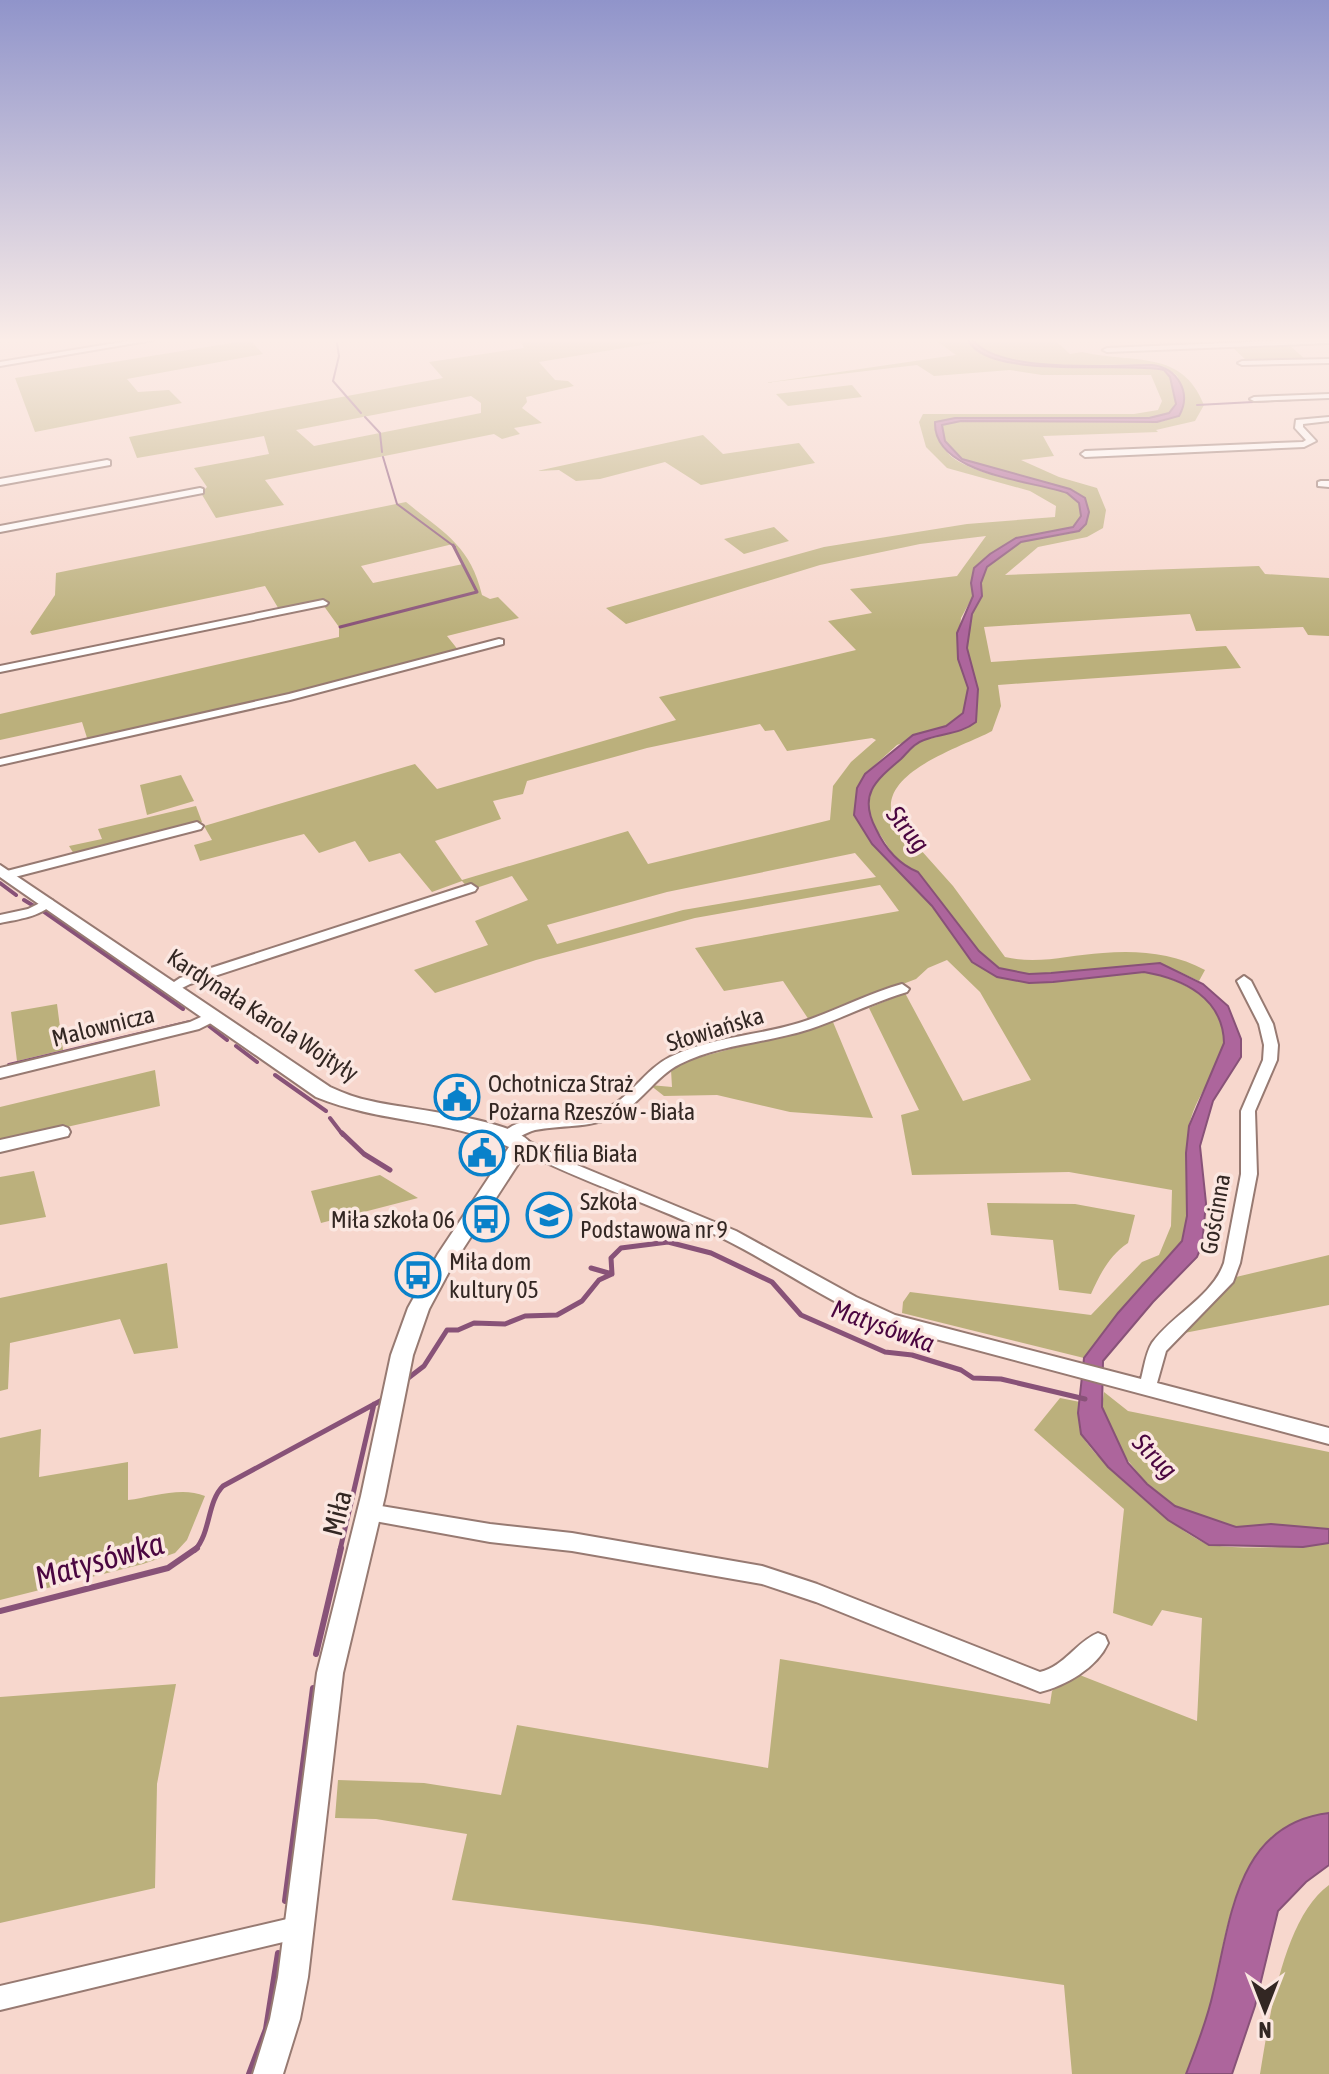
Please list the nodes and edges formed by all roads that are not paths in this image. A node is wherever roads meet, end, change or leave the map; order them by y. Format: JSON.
{"nodes":[{"id":1,"x":1309,"y":437,"type":"edge"},
{"id":2,"x":1085,"y":454,"type":"dead end"},
{"id":3,"x":107,"y":463,"type":"dead end"},
{"id":4,"x":0,"y":482,"type":"edge"},
{"id":5,"x":200,"y":491,"type":"dead end"},
{"id":6,"x":0,"y":529,"type":"edge"},
{"id":7,"x":323,"y":603,"type":"dead end"},
{"id":8,"x":499,"y":642,"type":"dead end"},
{"id":9,"x":0,"y":669,"type":"edge"},
{"id":10,"x":0,"y":762,"type":"edge"},
{"id":11,"x":197,"y":826,"type":"dead end"},
{"id":12,"x":3,"y":872,"type":"edge"},
{"id":13,"x":471,"y":888,"type":"dead end"},
{"id":14,"x":48,"y":903,"type":"junction"},
{"id":15,"x":0,"y":919,"type":"edge"},
{"id":16,"x":1244,"y":981,"type":"dead end"},
{"id":17,"x":172,"y":988,"type":"junction"},
{"id":18,"x":902,"y":989,"type":"dead end"},
{"id":19,"x":214,"y":1016,"type":"junction"},
{"id":20,"x":0,"y":1073,"type":"edge"},
{"id":21,"x":63,"y":1132,"type":"dead end"},
{"id":22,"x":514,"y":1141,"type":"junction"},
{"id":23,"x":0,"y":1146,"type":"edge"},
{"id":24,"x":1139,"y":1386,"type":"junction"},
{"id":25,"x":1329,"y":1436,"type":"edge"},
{"id":26,"x":369,"y":1512,"type":"junction"},
{"id":27,"x":1098,"y":1643,"type":"dead end"},
{"id":28,"x":300,"y":1927,"type":"junction"},
{"id":29,"x":0,"y":1998,"type":"edge"},
{"id":30,"x":268,"y":2074,"type":"edge"}],
"edges":[{"from":1,"to":2,"type":"street"},
{"from":3,"to":4,"type":"street"},
{"from":5,"to":6,"type":"street"},
{"from":7,"to":9,"type":"street"},
{"from":8,"to":10,"type":"street"},
{"from":11,"to":12,"type":"street"},
{"from":12,"to":14,"type":"street","name":"Kardynała Karola Wojtyły"},
{"from":13,"to":17,"type":"street"},
{"from":14,"to":15,"type":"street"},
{"from":14,"to":17,"type":"street","name":"Kardynała Karola Wojtyły"},
{"from":16,"to":24,"type":"street","name":"Gościnna"},
{"from":17,"to":19,"type":"street","name":"Kardynała Karola Wojtyły"},
{"from":18,"to":22,"type":"street","name":"Słowiańska"},
{"from":19,"to":20,"type":"street","name":"Malownicza"},
{"from":19,"to":22,"type":"street","name":"Kardynała Karola Wojtyły"},
{"from":21,"to":23,"type":"street"},
{"from":22,"to":24,"type":"street","name":"Kardynała Karola Wojtyły"},
{"from":22,"to":26,"type":"street","name":"Miła"},
{"from":24,"to":25,"type":"street"},
{"from":26,"to":27,"type":"street"},
{"from":26,"to":28,"type":"street","name":"Miła"},
{"from":28,"to":29,"type":"street"},
{"from":28,"to":30,"type":"street","name":"Miła"}]}
